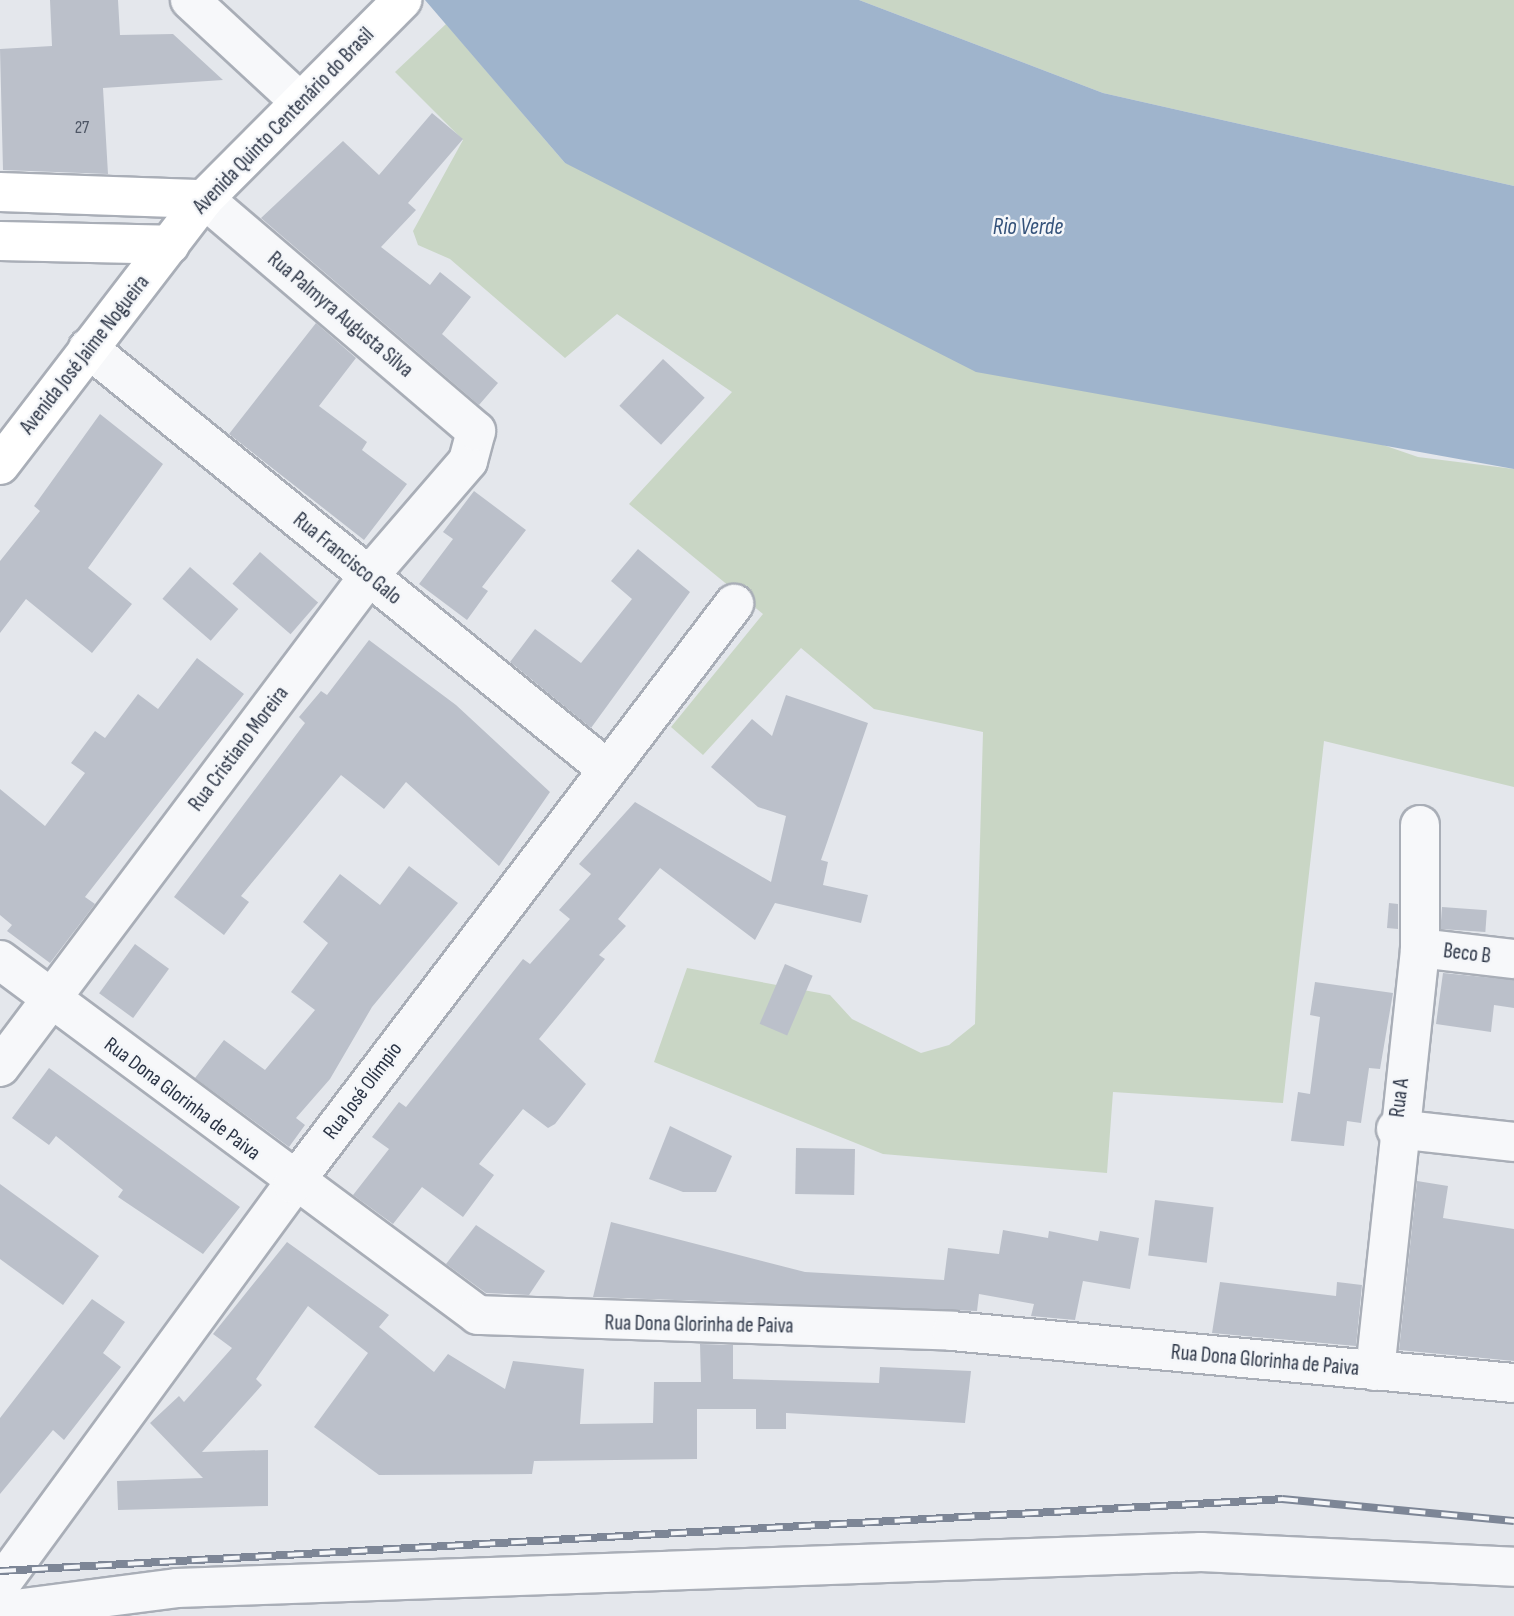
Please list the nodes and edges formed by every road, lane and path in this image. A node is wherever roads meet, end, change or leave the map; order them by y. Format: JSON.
{"nodes":[{"id":1,"x":190,"y":0,"type":"edge"},
{"id":2,"x":402,"y":0,"type":"edge"},
{"id":3,"x":298,"y":100,"type":"junction"},
{"id":4,"x":7,"y":191,"type":"edge"},
{"id":5,"x":204,"y":199,"type":"junction"},
{"id":6,"x":8,"y":241,"type":"edge"},
{"id":7,"x":170,"y":245,"type":"junction"},
{"id":8,"x":88,"y":348,"type":"junction"},
{"id":9,"x":477,"y":432,"type":"joint"},
{"id":10,"x":0,"y":465,"type":"edge"},
{"id":11,"x":368,"y":577,"type":"junction"},
{"id":12,"x":734,"y":604,"type":"dead end"},
{"id":13,"x":607,"y":769,"type":"junction"},
{"id":14,"x":1420,"y":825,"type":"dead end"},
{"id":15,"x":1420,"y":948,"type":"junction"},
{"id":16,"x":1514,"y":959,"type":"edge"},
{"id":17,"x":0,"y":960,"type":"edge"},
{"id":18,"x":52,"y":999,"type":"junction"},
{"id":19,"x":0,"y":1067,"type":"edge"},
{"id":20,"x":1396,"y":1129,"type":"junction"},
{"id":21,"x":1514,"y":1142,"type":"edge"},
{"id":22,"x":293,"y":1184,"type":"junction"},
{"id":23,"x":1375,"y":1371,"type":"junction"},
{"id":24,"x":1514,"y":1383,"type":"edge"},
{"id":25,"x":1514,"y":1567,"type":"edge"},
{"id":26,"x":0,"y":1585,"type":"edge"},
{"id":27,"x":0,"y":1611,"type":"edge"}],
"edges":[{"from":1,"to":3,"type":"street"},
{"from":2,"to":3,"type":"main road","name":"Avenida Quinto Centenário do Brasil"},
{"from":3,"to":5,"type":"main road","name":"Avenida Quinto Centenário do Brasil"},
{"from":4,"to":5,"type":"main road"},
{"from":4,"to":6,"type":"main road"},
{"from":5,"to":7,"type":"main road","name":"Avenida Quinto Centenário do Brasil"},
{"from":5,"to":9,"type":"street","name":"Rua Palmyra Augusta Silva"},
{"from":6,"to":7,"type":"main road"},
{"from":7,"to":8,"type":"main road","name":"Avenida José Jaime Nogueira"},
{"from":8,"to":10,"type":"main road","name":"Avenida José Jaime Nogueira"},
{"from":8,"to":11,"type":"street","name":"Rua Francisco Galo"},
{"from":9,"to":11,"type":"street","name":"Rua Cristiano Moreira"},
{"from":11,"to":13,"type":"street","name":"Rua Francisco Galo"},
{"from":11,"to":18,"type":"street","name":"Rua Cristiano Moreira"},
{"from":12,"to":13,"type":"street","name":"Rua José Olímpio"},
{"from":13,"to":22,"type":"street","name":"Rua José Olímpio"},
{"from":14,"to":15,"type":"street","name":"Rua A"},
{"from":15,"to":16,"type":"street","name":"Beco B"},
{"from":15,"to":20,"type":"street","name":"Rua A"},
{"from":17,"to":18,"type":"street","name":"Rua Dona Glorinha de Paiva"},
{"from":18,"to":19,"type":"street","name":"Rua Cristiano Moreira"},
{"from":18,"to":22,"type":"street","name":"Rua Dona Glorinha de Paiva"},
{"from":20,"to":21,"type":"street"},
{"from":20,"to":23,"type":"street","name":"Rua A"},
{"from":22,"to":23,"type":"street","name":"Rua Dona Glorinha de Paiva"},
{"from":22,"to":26,"type":"street","name":"Rua José Olímpio"},
{"from":23,"to":24,"type":"street","name":"Rua Dona Glorinha de Paiva"},
{"from":25,"to":27,"type":"street"}]}
